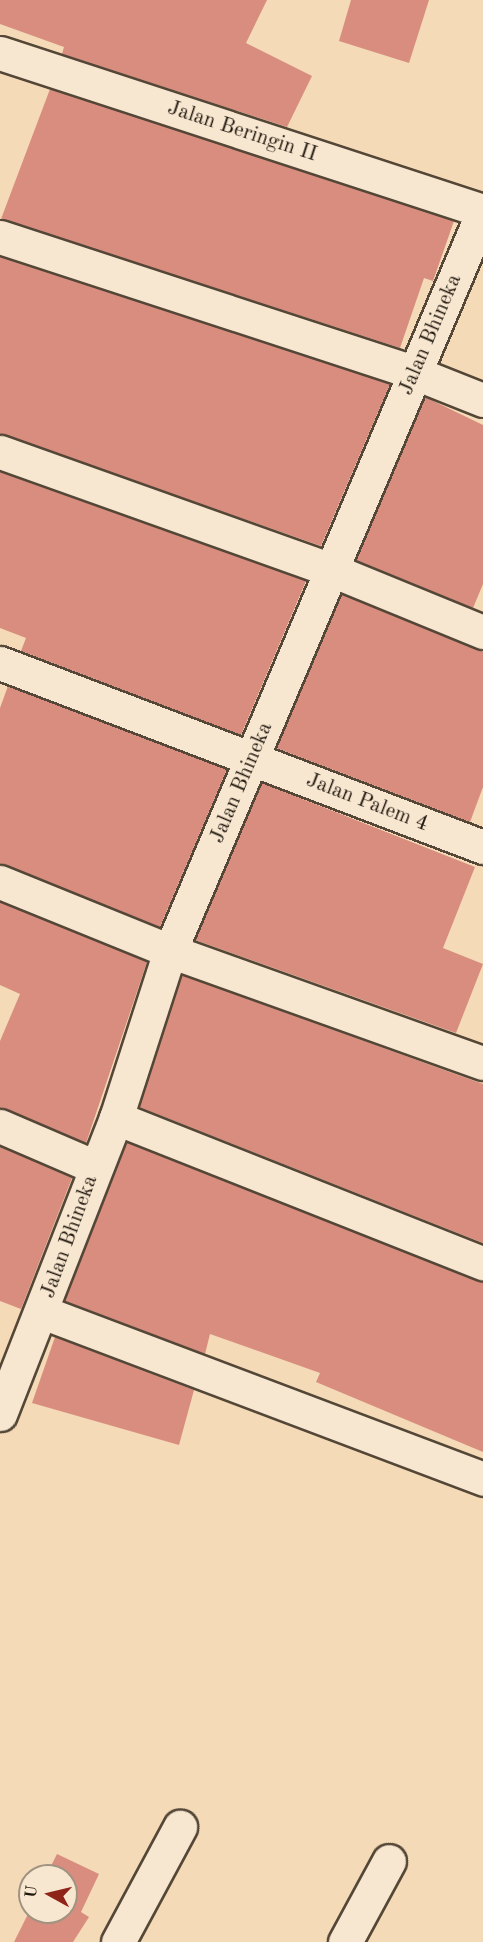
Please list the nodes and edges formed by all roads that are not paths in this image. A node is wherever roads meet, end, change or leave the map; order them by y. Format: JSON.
{"nodes":[{"id":1,"x":0,"y":53,"type":"edge"},
{"id":2,"x":483,"y":212,"type":"edge"},
{"id":3,"x":0,"y":237,"type":"edge"},
{"id":4,"x":414,"y":373,"type":"junction"},
{"id":5,"x":483,"y":400,"type":"edge"},
{"id":6,"x":0,"y":452,"type":"edge"},
{"id":7,"x":334,"y":571,"type":"junction"},
{"id":8,"x":483,"y":632,"type":"edge"},
{"id":9,"x":0,"y":663,"type":"edge"},
{"id":10,"x":251,"y":760,"type":"junction"},
{"id":11,"x":483,"y":847,"type":"edge"},
{"id":12,"x":0,"y":882,"type":"edge"},
{"id":13,"x":170,"y":951,"type":"junction"},
{"id":14,"x":483,"y":1063,"type":"edge"},
{"id":15,"x":116,"y":1118,"type":"junction"},
{"id":16,"x":0,"y":1126,"type":"edge"},
{"id":17,"x":95,"y":1167,"type":"junction"},
{"id":18,"x":483,"y":1263,"type":"edge"},
{"id":19,"x":42,"y":1312,"type":"junction"},
{"id":20,"x":10,"y":1357,"type":"edge"},
{"id":21,"x":0,"y":1414,"type":"edge"},
{"id":22,"x":483,"y":1479,"type":"edge"},
{"id":23,"x":180,"y":1827,"type":"dead end"},
{"id":24,"x":389,"y":1861,"type":"dead end"},
{"id":25,"x":117,"y":1942,"type":"edge"},
{"id":26,"x":345,"y":1942,"type":"edge"}],
"edges":[{"from":1,"to":2,"type":"street","name":"Jalan Beringin II"},
{"from":2,"to":4,"type":"street","name":"Jalan Bhineka"},
{"from":3,"to":4,"type":"street"},
{"from":4,"to":5,"type":"street"},
{"from":4,"to":7,"type":"street","name":"Jalan Bhineka"},
{"from":6,"to":7,"type":"street"},
{"from":7,"to":8,"type":"street"},
{"from":7,"to":10,"type":"street","name":"Jalan Bhineka"},
{"from":9,"to":10,"type":"street","name":"Jalan Palem 4"},
{"from":10,"to":11,"type":"street","name":"Jalan Palem 4"},
{"from":10,"to":13,"type":"street","name":"Jalan Bhineka"},
{"from":12,"to":13,"type":"street"},
{"from":13,"to":14,"type":"street"},
{"from":13,"to":15,"type":"street","name":"Jalan Bhineka"},
{"from":15,"to":17,"type":"street","name":"Jalan Bhineka"},
{"from":15,"to":18,"type":"street"},
{"from":16,"to":17,"type":"street"},
{"from":17,"to":19,"type":"street","name":"Jalan Bhineka"},
{"from":19,"to":20,"type":"street","name":"Jalan Bhineka"},
{"from":19,"to":22,"type":"street"},
{"from":20,"to":21,"type":"street","name":"Jalan Bhineka"},
{"from":23,"to":25,"type":"street"},
{"from":24,"to":26,"type":"street"}]}
